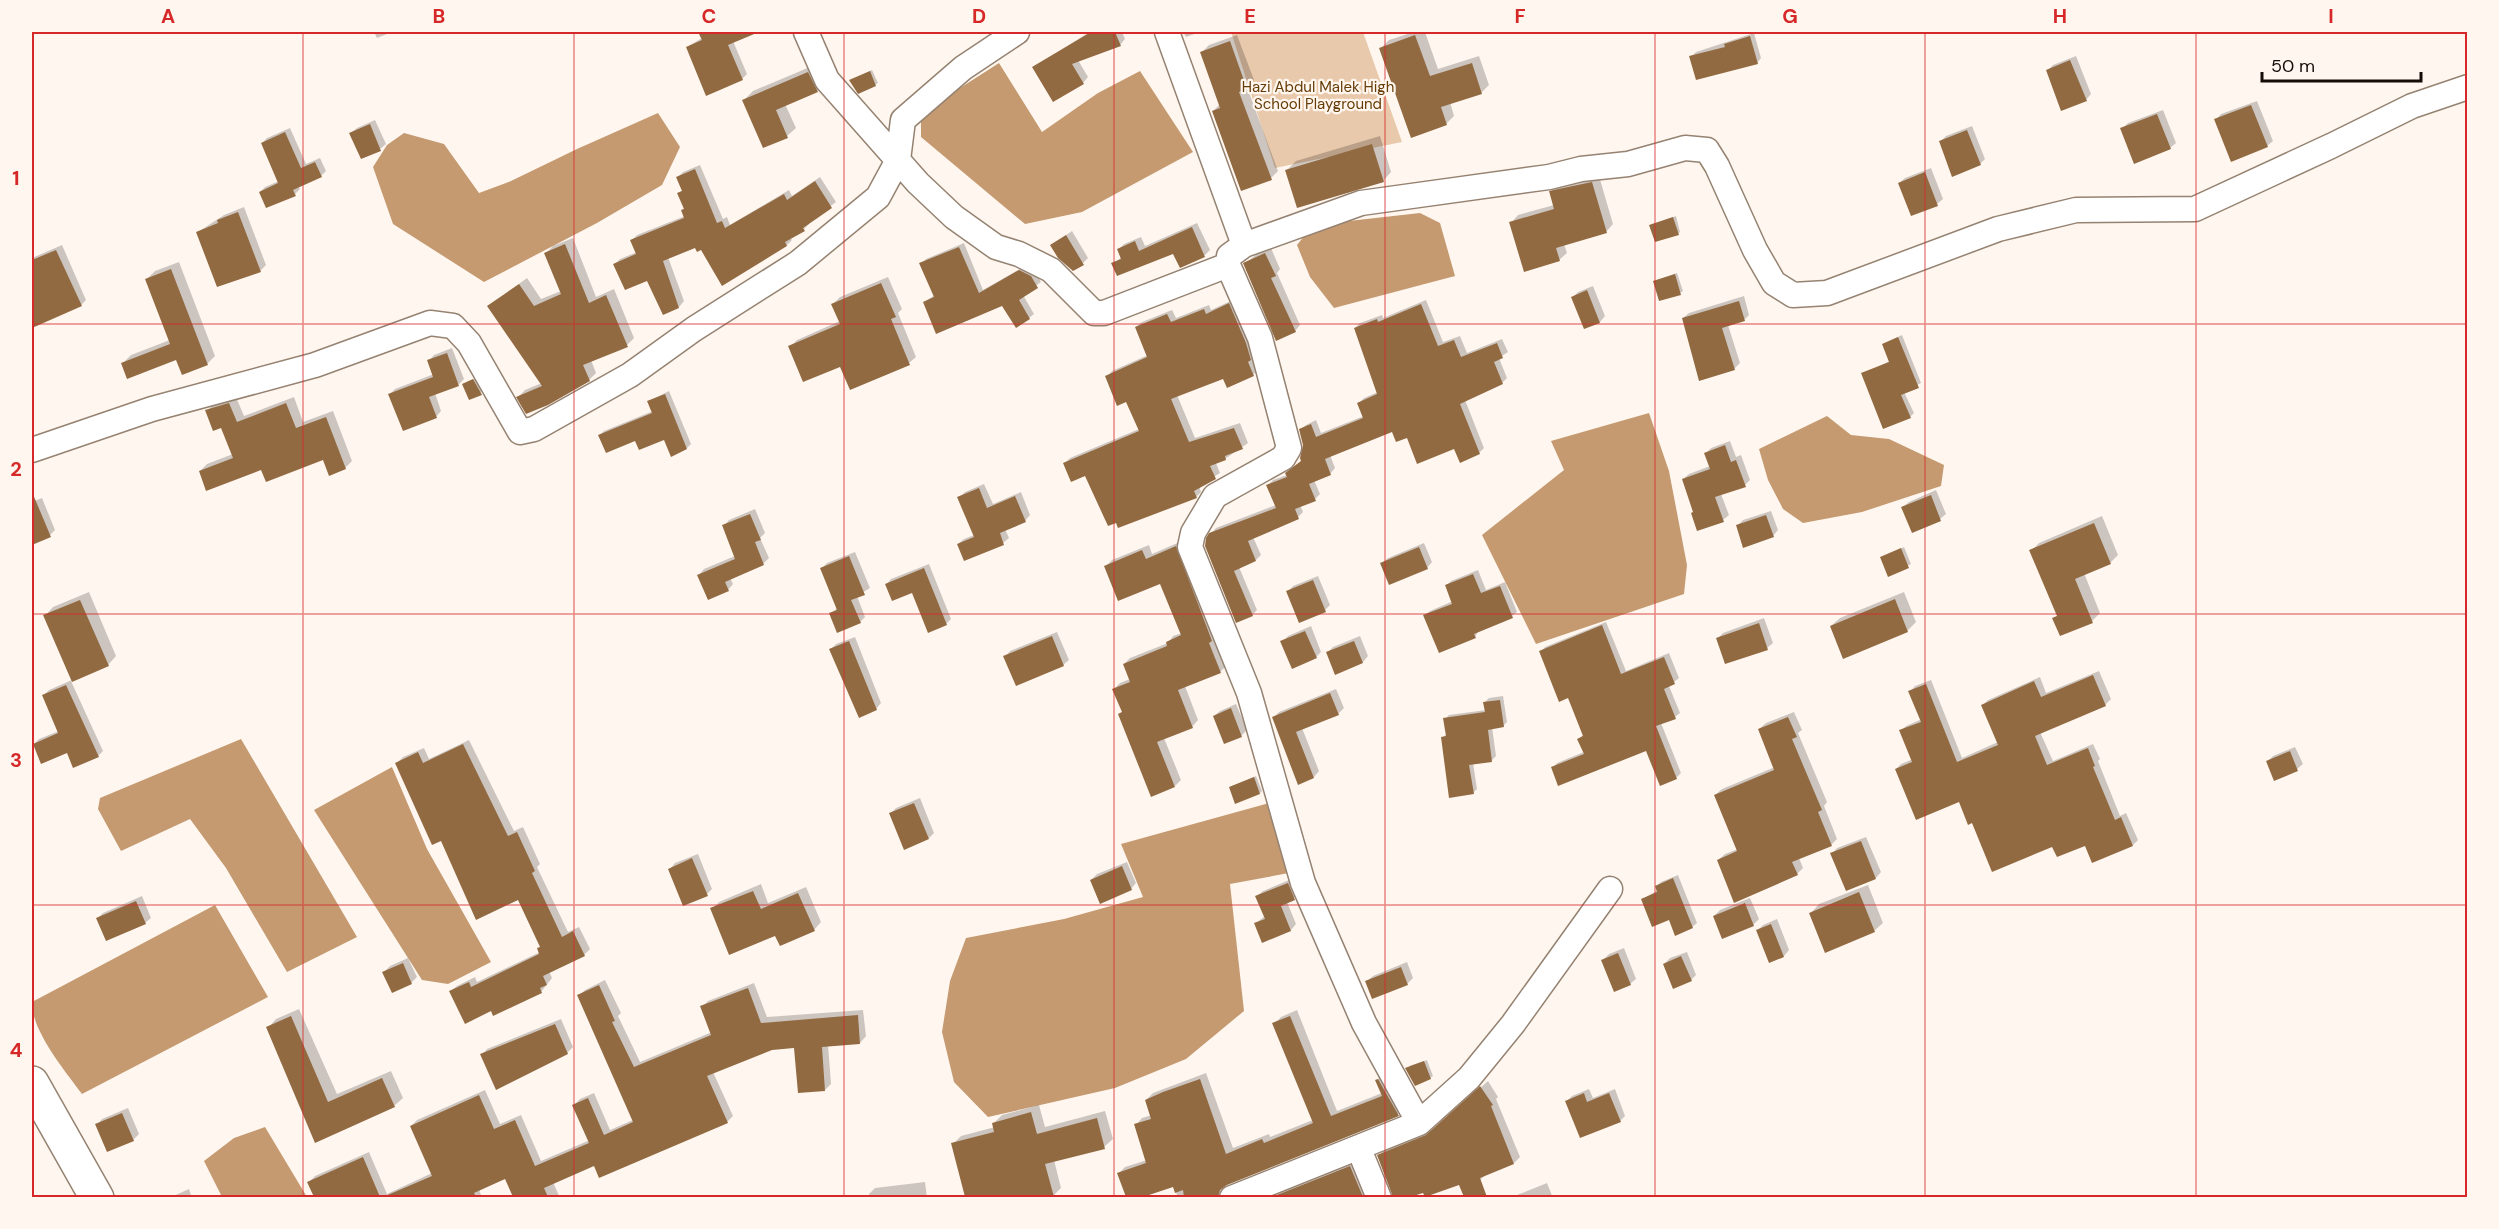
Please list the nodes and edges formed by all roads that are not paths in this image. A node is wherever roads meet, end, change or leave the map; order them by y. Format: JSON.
{"nodes":[{"id":1,"x":806,"y":32,"type":"edge"},
{"id":2,"x":1017,"y":32,"type":"edge"},
{"id":3,"x":1167,"y":32,"type":"edge"},
{"id":4,"x":2468,"y":87,"type":"edge"},
{"id":5,"x":898,"y":160,"type":"junction"},
{"id":6,"x":1244,"y":245,"type":"junction"},
{"id":7,"x":1228,"y":265,"type":"junction"},
{"id":8,"x":32,"y":450,"type":"edge"},
{"id":9,"x":1610,"y":889,"type":"dead end"},
{"id":10,"x":32,"y":1083,"type":"edge"},
{"id":11,"x":1419,"y":1123,"type":"junction"},
{"id":12,"x":1359,"y":1149,"type":"junction"},
{"id":13,"x":97,"y":1197,"type":"edge"},
{"id":14,"x":1232,"y":1197,"type":"edge"},
{"id":15,"x":1378,"y":1197,"type":"edge"}],
"edges":[{"from":1,"to":5,"type":"street"},
{"from":2,"to":5,"type":"street"},
{"from":3,"to":6,"type":"street"},
{"from":4,"to":6,"type":"street"},
{"from":5,"to":7,"type":"street"},
{"from":5,"to":8,"type":"street"},
{"from":6,"to":7,"type":"street"},
{"from":7,"to":11,"type":"street"},
{"from":9,"to":11,"type":"street"},
{"from":10,"to":13,"type":"main road"},
{"from":11,"to":12,"type":"street"},
{"from":12,"to":14,"type":"street"},
{"from":12,"to":15,"type":"street"}]}
